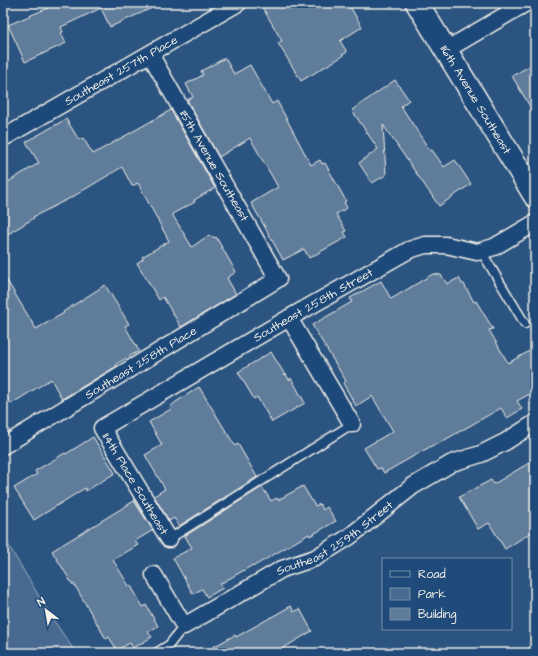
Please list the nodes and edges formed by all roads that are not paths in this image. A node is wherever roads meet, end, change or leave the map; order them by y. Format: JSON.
{"nodes":[{"id":1,"x":238,"y":3,"type":"edge"},
{"id":2,"x":417,"y":3,"type":"edge"},
{"id":3,"x":526,"y":3,"type":"edge"},
{"id":4,"x":446,"y":50,"type":"junction"},
{"id":5,"x":150,"y":54,"type":"junction"},
{"id":6,"x":3,"y":138,"type":"edge"},
{"id":7,"x":535,"y":196,"type":"edge"},
{"id":8,"x":535,"y":223,"type":"edge"},
{"id":9,"x":481,"y":251,"type":"junction"},
{"id":10,"x":278,"y":279,"type":"joint"},
{"id":11,"x":290,"y":318,"type":"junction"},
{"id":12,"x":525,"y":324,"type":"dead end"},
{"id":13,"x":535,"y":423,"type":"edge"},
{"id":14,"x":352,"y":424,"type":"joint"},
{"id":15,"x":102,"y":428,"type":"joint"},
{"id":16,"x":3,"y":446,"type":"edge"},
{"id":17,"x":169,"y":539,"type":"joint"},
{"id":18,"x":154,"y":575,"type":"dead end"},
{"id":19,"x":184,"y":626,"type":"junction"},
{"id":20,"x":156,"y":653,"type":"edge"}],
"edges":[{"from":1,"to":5,"type":"street","name":"Southeast 257th Place"},
{"from":2,"to":4,"type":"main road","name":"116th Avenue Southeast"},
{"from":3,"to":4,"type":"street"},
{"from":4,"to":7,"type":"main road","name":"116th Avenue Southeast"},
{"from":5,"to":6,"type":"street","name":"Southeast 257th Place"},
{"from":5,"to":10,"type":"street","name":"115th Avenue Southeast"},
{"from":8,"to":9,"type":"street","name":"Southeast 258th Street"},
{"from":9,"to":11,"type":"street","name":"Southeast 258th Street"},
{"from":9,"to":12,"type":"lane"},
{"from":10,"to":16,"type":"street","name":"Southeast 258th Place"},
{"from":11,"to":14,"type":"street"},
{"from":11,"to":15,"type":"street","name":"Southeast 258th Street"},
{"from":13,"to":19,"type":"street","name":"Southeast 259th Street"},
{"from":14,"to":17,"type":"lane"},
{"from":15,"to":17,"type":"street","name":"114th Place Southeast"},
{"from":18,"to":19,"type":"street"},
{"from":19,"to":20,"type":"lane"}]}
